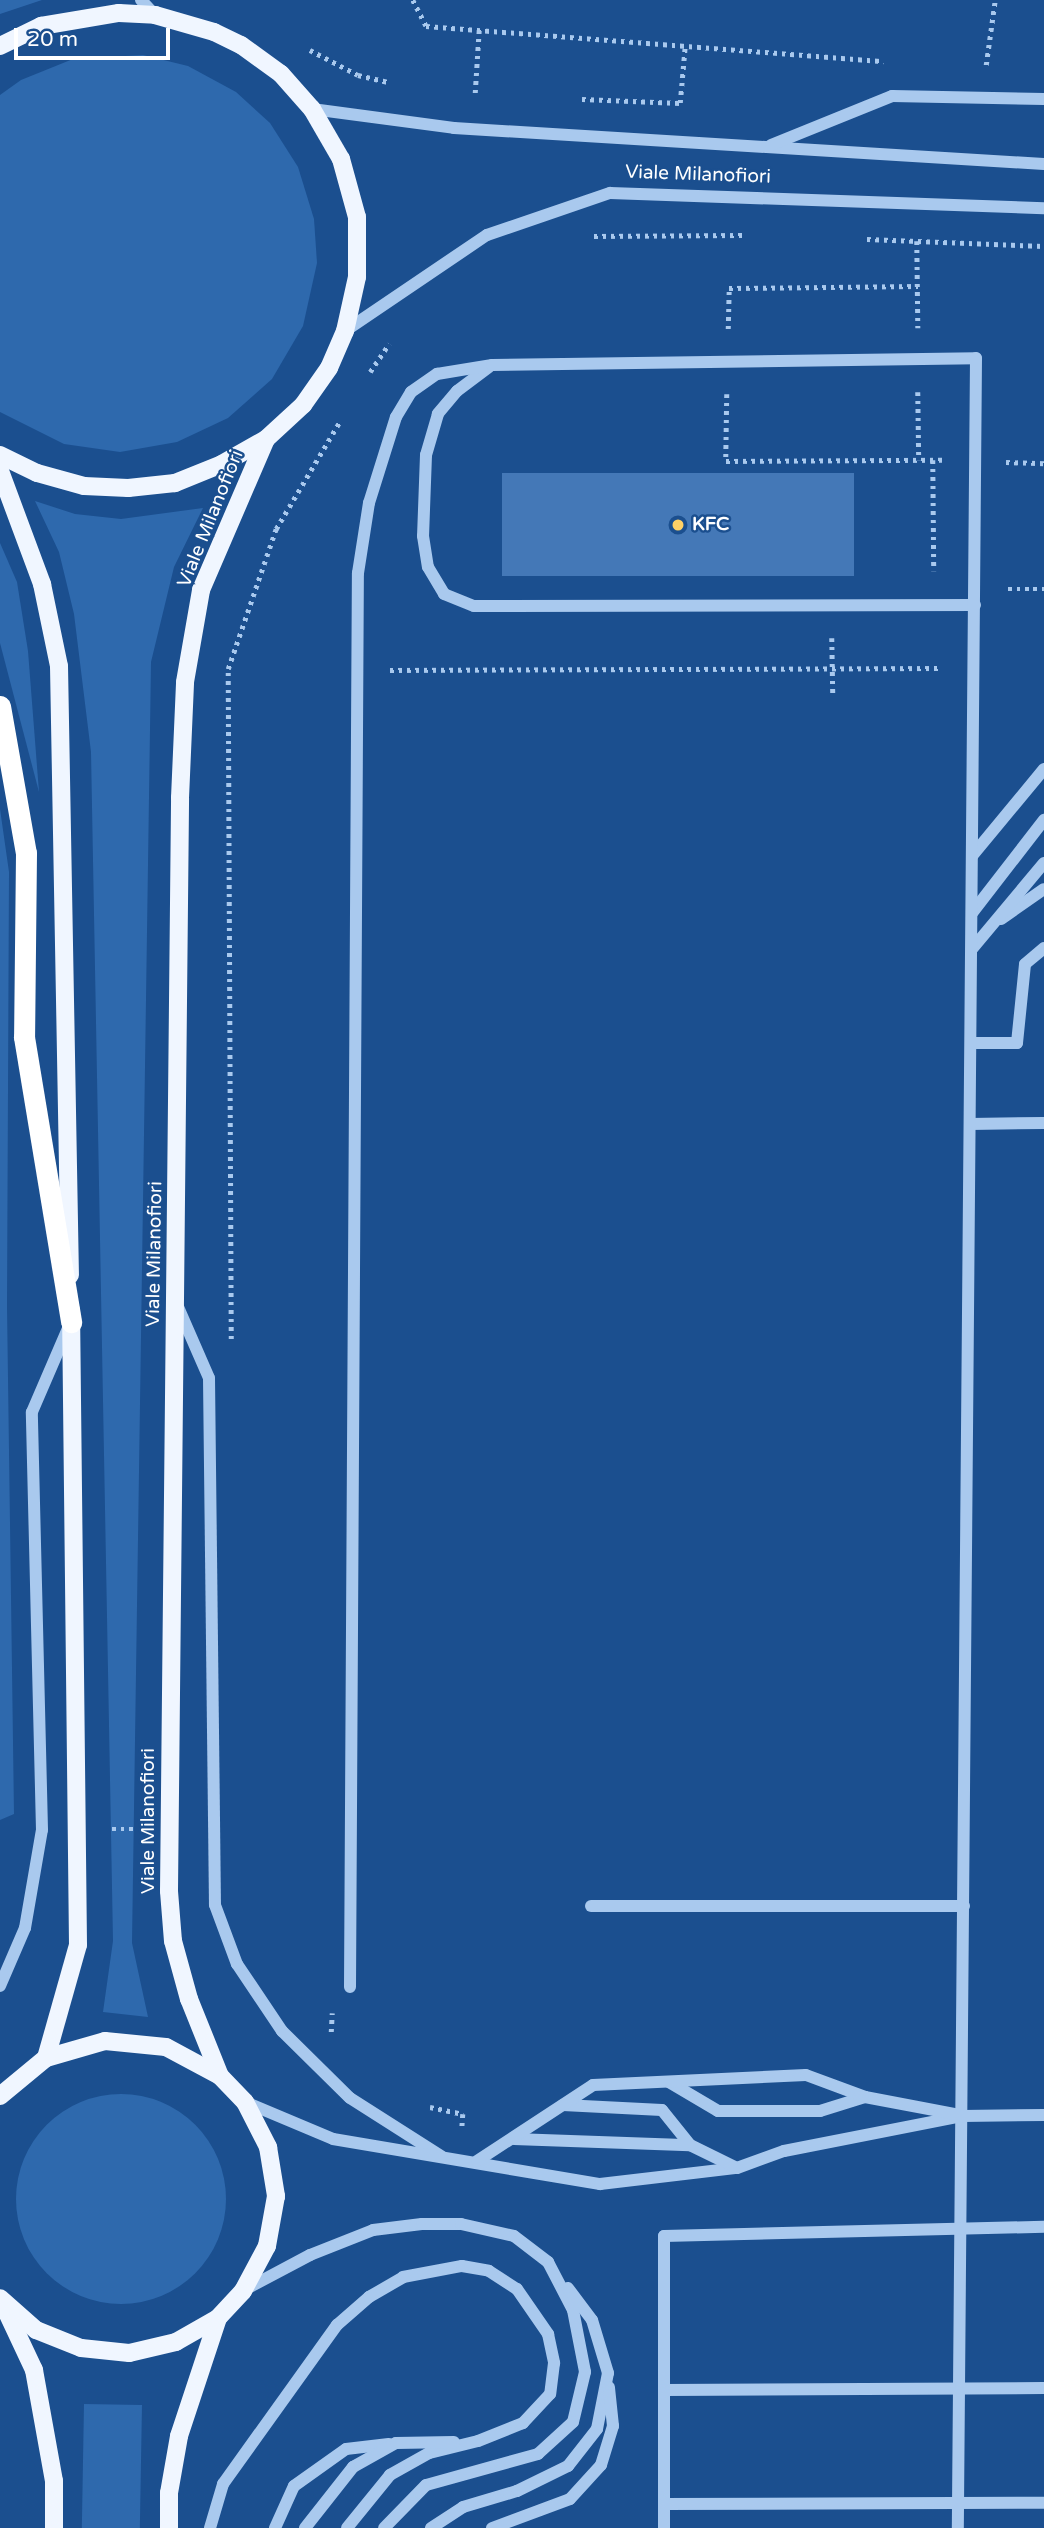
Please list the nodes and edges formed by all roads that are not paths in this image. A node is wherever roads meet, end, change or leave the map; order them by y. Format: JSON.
{"nodes":[{"id":1,"x":141,"y":0,"type":"edge"},
{"id":2,"x":155,"y":15,"type":"junction"},
{"id":3,"x":0,"y":46,"type":"edge"},
{"id":4,"x":1044,"y":99,"type":"edge"},
{"id":5,"x":312,"y":109,"type":"junction"},
{"id":6,"x":767,"y":146,"type":"junction"},
{"id":7,"x":1044,"y":164,"type":"edge"},
{"id":8,"x":1044,"y":208,"type":"edge"},
{"id":9,"x":345,"y":331,"type":"junction"},
{"id":10,"x":492,"y":365,"type":"junction"},
{"id":11,"x":266,"y":439,"type":"junction"},
{"id":12,"x":0,"y":455,"type":"edge"},
{"id":13,"x":0,"y":471,"type":"edge"},
{"id":14,"x":975,"y":605,"type":"junction"},
{"id":15,"x":0,"y":706,"type":"edge"},
{"id":16,"x":1044,"y":769,"type":"edge"},
{"id":17,"x":1044,"y":820,"type":"edge"},
{"id":18,"x":972,"y":856,"type":"junction"},
{"id":19,"x":1044,"y":863,"type":"edge"},
{"id":20,"x":1044,"y":889,"type":"edge"},
{"id":21,"x":972,"y":913,"type":"junction"},
{"id":22,"x":985,"y":930,"type":"junction"},
{"id":23,"x":1044,"y":948,"type":"edge"},
{"id":24,"x":972,"y":949,"type":"junction"},
{"id":25,"x":971,"y":1043,"type":"junction"},
{"id":26,"x":1044,"y":1123,"type":"edge"},
{"id":27,"x":970,"y":1124,"type":"junction"},
{"id":28,"x":175,"y":1302,"type":"junction"},
{"id":29,"x":71,"y":1322,"type":"junction"},
{"id":30,"x":591,"y":1906,"type":"dead end"},
{"id":31,"x":964,"y":1906,"type":"junction"},
{"id":32,"x":0,"y":1986,"type":"edge"},
{"id":33,"x":350,"y":1987,"type":"dead end"},
{"id":34,"x":46,"y":2058,"type":"junction"},
{"id":35,"x":220,"y":2076,"type":"junction"},
{"id":36,"x":668,"y":2082,"type":"junction"},
{"id":37,"x":0,"y":2096,"type":"edge"},
{"id":38,"x":865,"y":2097,"type":"junction"},
{"id":39,"x":245,"y":2102,"type":"junction"},
{"id":40,"x":563,"y":2105,"type":"junction"},
{"id":41,"x":1044,"y":2115,"type":"edge"},
{"id":42,"x":962,"y":2116,"type":"junction"},
{"id":43,"x":514,"y":2139,"type":"junction"},
{"id":44,"x":690,"y":2145,"type":"junction"},
{"id":45,"x":440,"y":2156,"type":"junction"},
{"id":46,"x":477,"y":2161,"type":"junction"},
{"id":47,"x":737,"y":2168,"type":"junction"},
{"id":48,"x":961,"y":2227,"type":"junction"},
{"id":49,"x":1044,"y":2227,"type":"edge"},
{"id":50,"x":548,"y":2262,"type":"junction"},
{"id":51,"x":243,"y":2291,"type":"junction"},
{"id":52,"x":0,"y":2298,"type":"edge"},
{"id":53,"x":218,"y":2318,"type":"junction"},
{"id":54,"x":608,"y":2373,"type":"junction"},
{"id":55,"x":960,"y":2388,"type":"junction"},
{"id":56,"x":1044,"y":2388,"type":"edge"},
{"id":57,"x":664,"y":2390,"type":"junction"},
{"id":58,"x":478,"y":2441,"type":"junction"},
{"id":59,"x":397,"y":2443,"type":"junction"},
{"id":60,"x":959,"y":2503,"type":"junction"},
{"id":61,"x":1044,"y":2503,"type":"edge"},
{"id":62,"x":664,"y":2504,"type":"junction"},
{"id":63,"x":54,"y":2528,"type":"edge"},
{"id":64,"x":169,"y":2528,"type":"edge"},
{"id":65,"x":210,"y":2528,"type":"edge"},
{"id":66,"x":275,"y":2528,"type":"edge"},
{"id":67,"x":305,"y":2528,"type":"edge"},
{"id":68,"x":347,"y":2528,"type":"edge"},
{"id":69,"x":384,"y":2528,"type":"edge"},
{"id":70,"x":431,"y":2528,"type":"edge"},
{"id":71,"x":492,"y":2528,"type":"edge"},
{"id":72,"x":664,"y":2528,"type":"edge"},
{"id":73,"x":958,"y":2528,"type":"edge"}],
"edges":[{"from":1,"to":2,"type":"street"},
{"from":2,"to":3,"type":"main road","name":"Viale Milanofiori"},
{"from":2,"to":5,"type":"main road","name":"Viale Milanofiori"},
{"from":4,"to":6,"type":"street"},
{"from":5,"to":6,"type":"street","name":"Viale Milanofiori"},
{"from":5,"to":9,"type":"main road","name":"Viale Milanofiori"},
{"from":6,"to":7,"type":"street","name":"Viale Milanofiori"},
{"from":8,"to":9,"type":"street","name":"Viale Milanofiori"},
{"from":9,"to":11,"type":"main road","name":"Viale Milanofiori"},
{"from":10,"to":14,"type":"street"},
{"from":10,"to":14,"type":"street"},
{"from":10,"to":33,"type":"street"},
{"from":11,"to":12,"type":"main road","name":"Viale Milanofiori"},
{"from":11,"to":28,"type":"main road","name":"Viale Milanofiori"},
{"from":13,"to":29,"type":"main road"},
{"from":14,"to":18,"type":"street"},
{"from":15,"to":29,"type":"highway"},
{"from":16,"to":18,"type":"street"},
{"from":17,"to":21,"type":"street"},
{"from":18,"to":21,"type":"street"},
{"from":19,"to":22,"type":"street"},
{"from":20,"to":22,"type":"street"},
{"from":21,"to":24,"type":"street"},
{"from":22,"to":24,"type":"street"},
{"from":23,"to":25,"type":"street"},
{"from":24,"to":25,"type":"street"},
{"from":25,"to":27,"type":"street"},
{"from":26,"to":27,"type":"street"},
{"from":27,"to":31,"type":"street"},
{"from":28,"to":35,"type":"main road","name":"Viale Milanofiori"},
{"from":28,"to":45,"type":"street"},
{"from":29,"to":32,"type":"street"},
{"from":29,"to":34,"type":"main road"},
{"from":30,"to":31,"type":"street"},
{"from":31,"to":42,"type":"street"},
{"from":34,"to":35,"type":"main road"},
{"from":34,"to":37,"type":"main road"},
{"from":35,"to":39,"type":"main road"},
{"from":36,"to":38,"type":"street"},
{"from":36,"to":38,"type":"street"},
{"from":36,"to":40,"type":"street"},
{"from":38,"to":42,"type":"street"},
{"from":39,"to":45,"type":"street"},
{"from":39,"to":51,"type":"main road"},
{"from":40,"to":43,"type":"street"},
{"from":40,"to":44,"type":"street"},
{"from":41,"to":42,"type":"street"},
{"from":42,"to":47,"type":"street"},
{"from":42,"to":48,"type":"street"},
{"from":43,"to":44,"type":"street"},
{"from":43,"to":46,"type":"street"},
{"from":44,"to":47,"type":"street"},
{"from":45,"to":46,"type":"street"},
{"from":46,"to":47,"type":"street"},
{"from":48,"to":49,"type":"street"},
{"from":48,"to":55,"type":"street"},
{"from":48,"to":57,"type":"street"},
{"from":50,"to":51,"type":"street"},
{"from":50,"to":54,"type":"street"},
{"from":50,"to":69,"type":"street"},
{"from":51,"to":53,"type":"main road"},
{"from":52,"to":53,"type":"main road"},
{"from":52,"to":63,"type":"main road"},
{"from":53,"to":64,"type":"main road"},
{"from":54,"to":70,"type":"street"},
{"from":54,"to":71,"type":"street"},
{"from":55,"to":56,"type":"street"},
{"from":55,"to":57,"type":"street"},
{"from":55,"to":60,"type":"street"},
{"from":57,"to":62,"type":"street"},
{"from":58,"to":59,"type":"street"},
{"from":58,"to":65,"type":"street"},
{"from":58,"to":68,"type":"street"},
{"from":59,"to":66,"type":"street"},
{"from":59,"to":67,"type":"street"},
{"from":60,"to":61,"type":"street"},
{"from":60,"to":62,"type":"street"},
{"from":60,"to":73,"type":"street"},
{"from":62,"to":72,"type":"street"}]}
